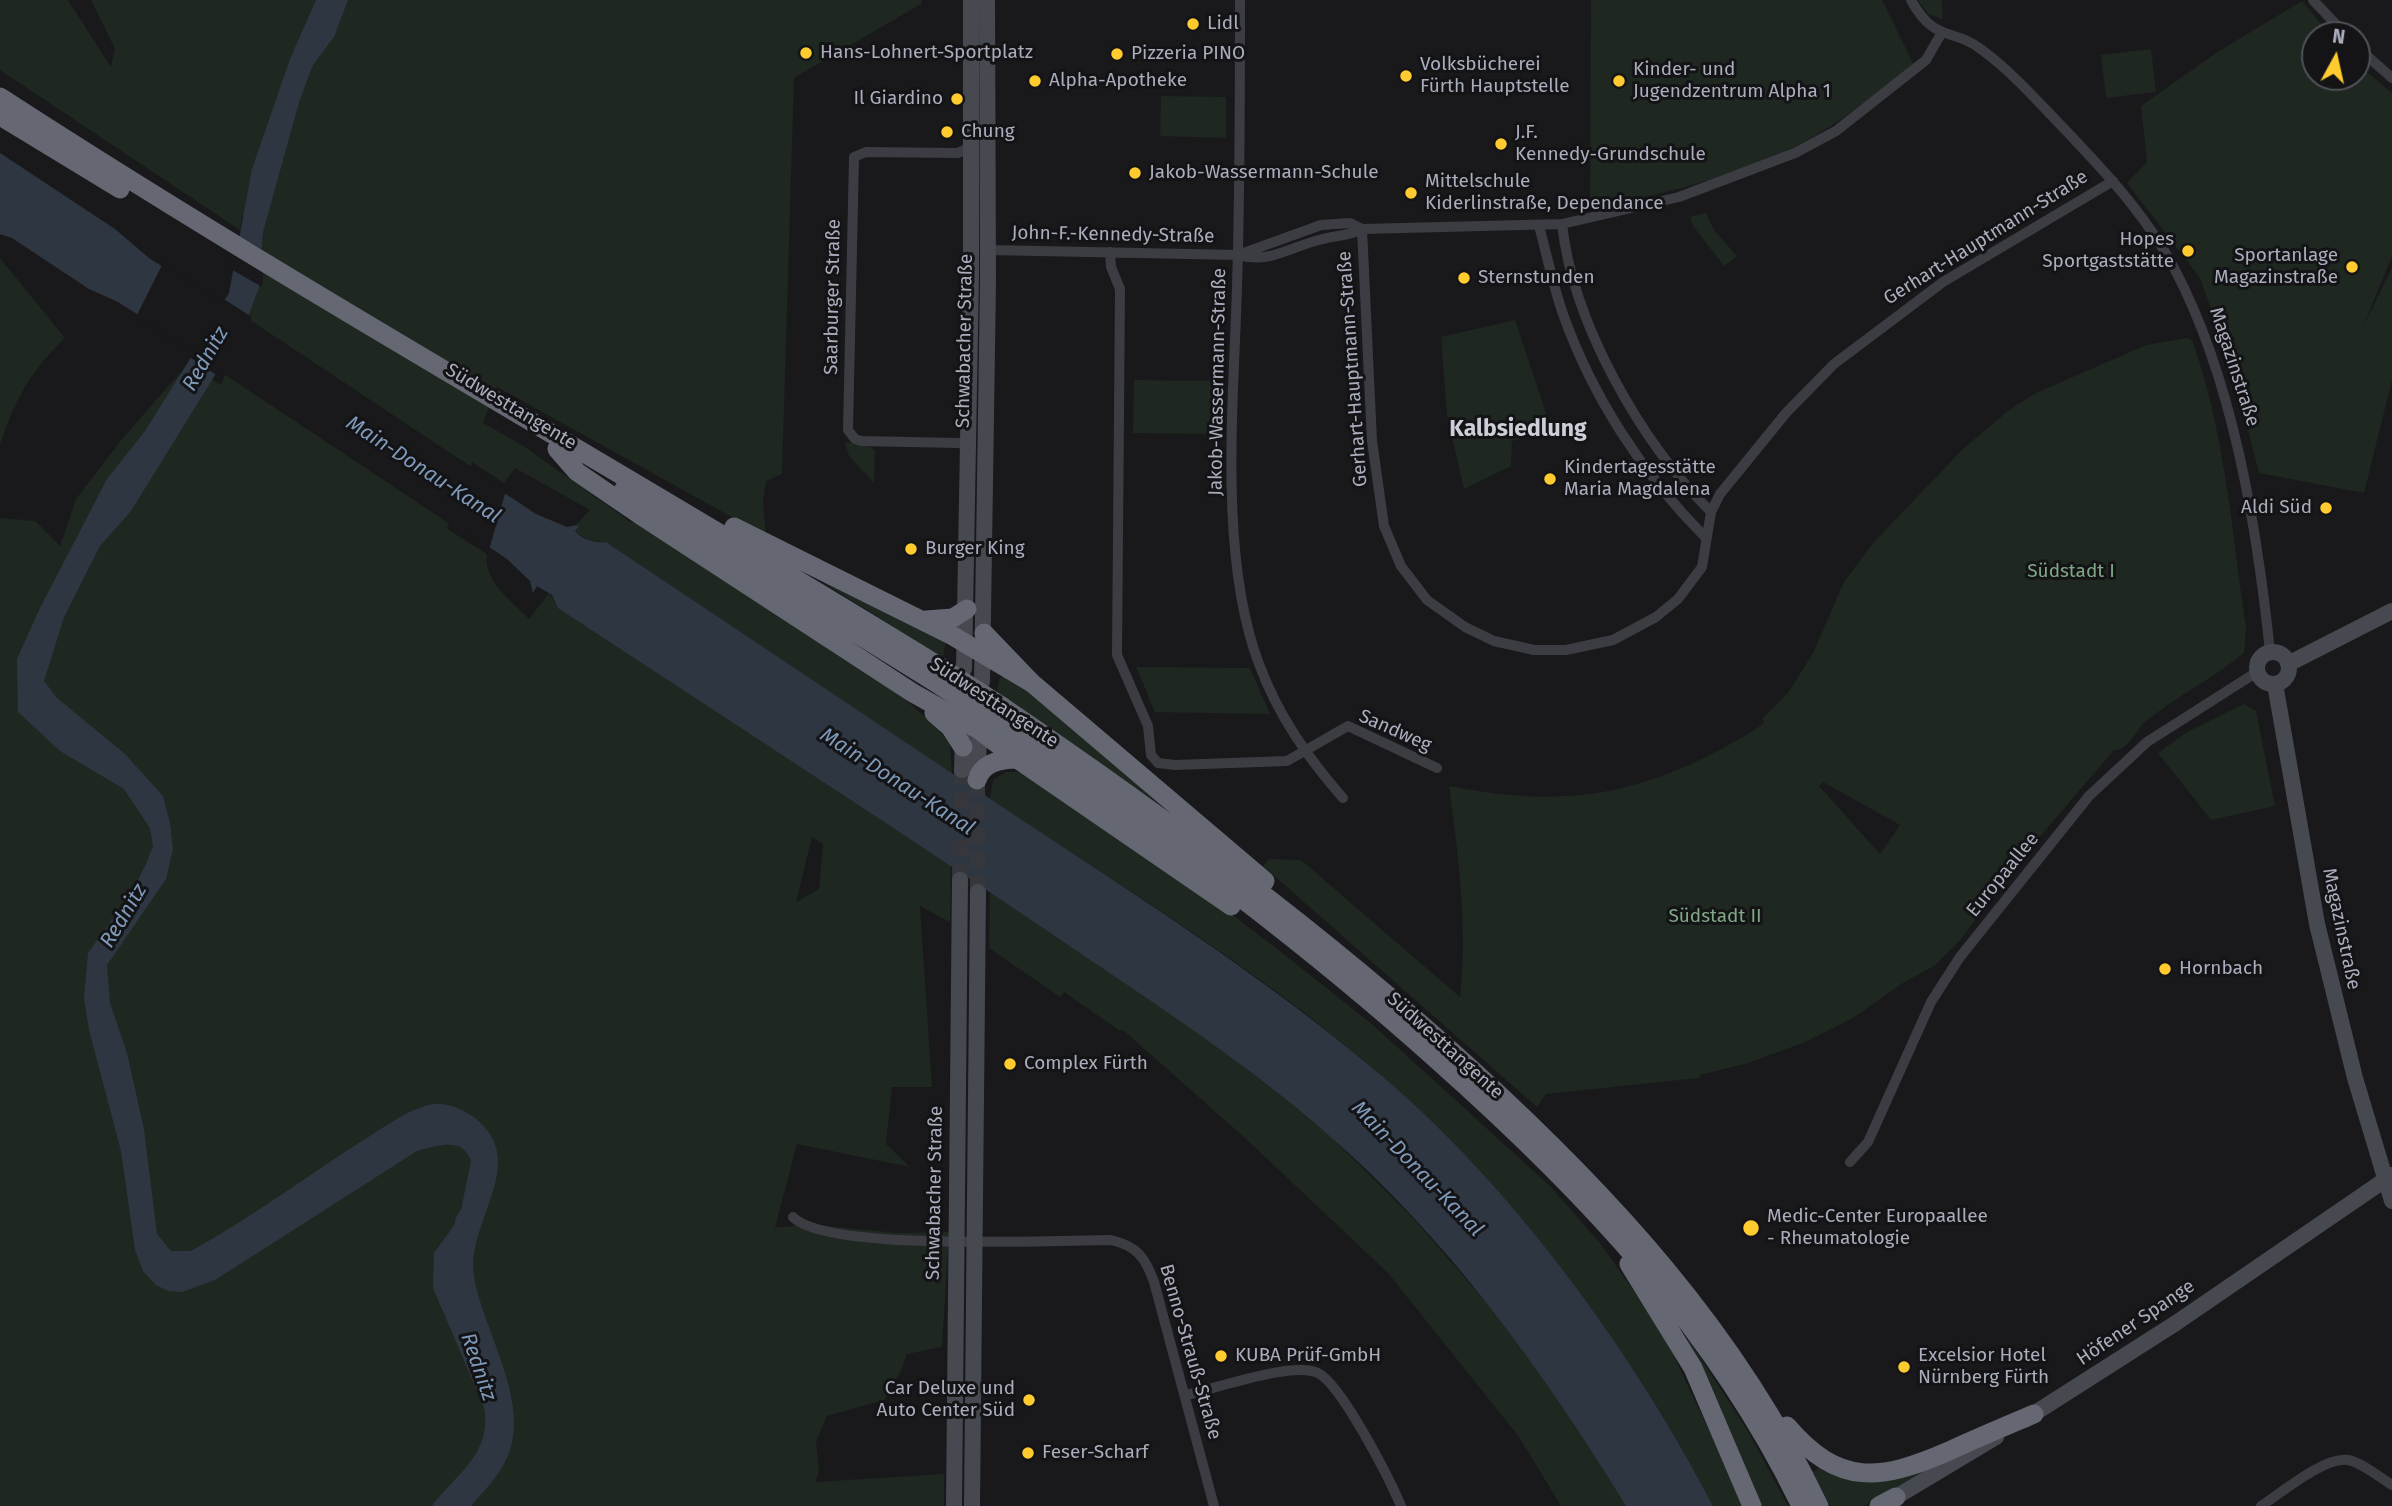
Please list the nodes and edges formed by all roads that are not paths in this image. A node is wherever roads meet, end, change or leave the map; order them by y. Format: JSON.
{"nodes":[{"id":1,"x":971,"y":0,"type":"edge"},
{"id":2,"x":987,"y":0,"type":"edge"},
{"id":3,"x":1240,"y":0,"type":"edge"},
{"id":4,"x":1911,"y":0,"type":"edge"},
{"id":5,"x":2313,"y":0,"type":"edge"},
{"id":6,"x":2333,"y":21,"type":"edge"},
{"id":7,"x":1941,"y":34,"type":"junction"},
{"id":8,"x":2371,"y":59,"type":"edge"},
{"id":9,"x":2392,"y":78,"type":"edge"},
{"id":10,"x":0,"y":85,"type":"edge"},
{"id":11,"x":0,"y":97,"type":"edge"},
{"id":12,"x":0,"y":116,"type":"edge"},
{"id":13,"x":42,"y":124,"type":"junction"},
{"id":14,"x":0,"y":128,"type":"edge"},
{"id":15,"x":986,"y":130,"type":"junction"},
{"id":16,"x":972,"y":148,"type":"junction"},
{"id":17,"x":77,"y":164,"type":"junction"},
{"id":18,"x":2113,"y":181,"type":"junction"},
{"id":19,"x":1562,"y":224,"type":"junction"},
{"id":20,"x":1539,"y":226,"type":"junction"},
{"id":21,"x":1362,"y":229,"type":"junction"},
{"id":22,"x":216,"y":239,"type":"junction"},
{"id":23,"x":988,"y":250,"type":"junction"},
{"id":24,"x":1110,"y":252,"type":"junction"},
{"id":25,"x":1238,"y":255,"type":"junction"},
{"id":26,"x":493,"y":403,"type":"junction"},
{"id":27,"x":969,"y":447,"type":"junction"},
{"id":28,"x":557,"y":449,"type":"junction"},
{"id":29,"x":985,"y":463,"type":"junction"},
{"id":30,"x":611,"y":466,"type":"junction"},
{"id":31,"x":1711,"y":512,"type":"junction"},
{"id":32,"x":1705,"y":537,"type":"junction"},
{"id":33,"x":967,"y":609,"type":"junction"},
{"id":34,"x":2392,"y":611,"type":"edge"},
{"id":35,"x":920,"y":620,"type":"junction"},
{"id":36,"x":984,"y":633,"type":"junction"},
{"id":37,"x":965,"y":645,"type":"junction"},
{"id":38,"x":2270,"y":652,"type":"junction"},
{"id":39,"x":983,"y":656,"type":"junction"},
{"id":40,"x":2288,"y":663,"type":"junction"},
{"id":41,"x":964,"y":669,"type":"dead end"},
{"id":42,"x":2257,"y":673,"type":"junction"},
{"id":43,"x":942,"y":677,"type":"junction"},
{"id":44,"x":982,"y":682,"type":"dead end"},
{"id":45,"x":1032,"y":683,"type":"junction"},
{"id":46,"x":2275,"y":684,"type":"junction"},
{"id":47,"x":913,"y":693,"type":"junction"},
{"id":48,"x":1002,"y":717,"type":"junction"},
{"id":49,"x":971,"y":720,"type":"junction"},
{"id":50,"x":962,"y":747,"type":"junction"},
{"id":51,"x":1303,"y":752,"type":"junction"},
{"id":52,"x":1017,"y":759,"type":"junction"},
{"id":53,"x":1437,"y":768,"type":"dead end"},
{"id":54,"x":970,"y":775,"type":"junction"},
{"id":55,"x":1343,"y":797,"type":"dead end"},
{"id":56,"x":960,"y":880,"type":"tunnel mouth"},
{"id":57,"x":978,"y":892,"type":"tunnel mouth"},
{"id":58,"x":1305,"y":926,"type":"junction"},
{"id":59,"x":1351,"y":986,"type":"junction"},
{"id":60,"x":1850,"y":1162,"type":"dead end"},
{"id":61,"x":1571,"y":1174,"type":"junction"},
{"id":62,"x":2388,"y":1177,"type":"edge"},
{"id":63,"x":2392,"y":1201,"type":"edge"},
{"id":64,"x":793,"y":1217,"type":"dead end"},
{"id":65,"x":1602,"y":1218,"type":"junction"},
{"id":66,"x":955,"y":1241,"type":"junction"},
{"id":67,"x":974,"y":1242,"type":"junction"},
{"id":68,"x":1186,"y":1395,"type":"junction"},
{"id":69,"x":1767,"y":1409,"type":"junction"},
{"id":70,"x":2034,"y":1414,"type":"junction"},
{"id":71,"x":2392,"y":1485,"type":"edge"},
{"id":72,"x":1888,"y":1503,"type":"edge"},
{"id":73,"x":954,"y":1506,"type":"edge"},
{"id":74,"x":972,"y":1506,"type":"edge"},
{"id":75,"x":1214,"y":1506,"type":"edge"},
{"id":76,"x":1401,"y":1506,"type":"edge"},
{"id":77,"x":1752,"y":1506,"type":"edge"},
{"id":78,"x":1801,"y":1506,"type":"edge"},
{"id":79,"x":1819,"y":1506,"type":"edge"},
{"id":80,"x":2261,"y":1506,"type":"edge"}],
"edges":[{"from":1,"to":16,"type":"main road","name":"Schwabacher Straße"},
{"from":2,"to":15,"type":"main road","name":"Schwabacher Straße"},
{"from":3,"to":25,"type":"street","name":"Jakob-Wassermann-Straße"},
{"from":4,"to":7,"type":"street","name":"Magazinstraße"},
{"from":5,"to":6,"type":"street"},
{"from":7,"to":18,"type":"street","name":"Magazinstraße"},
{"from":7,"to":19,"type":"street","name":"John-F.-Kennedy-Straße"},
{"from":8,"to":9,"type":"street"},
{"from":10,"to":13,"type":"highway"},
{"from":11,"to":13,"type":"highway","name":"Südwesttangente"},
{"from":12,"to":17,"type":"highway","name":"Südwesttangente"},
{"from":13,"to":22,"type":"highway","name":"Südwesttangente"},
{"from":14,"to":17,"type":"highway"},
{"from":15,"to":16,"type":"street"},
{"from":15,"to":23,"type":"main road","name":"Schwabacher Straße"},
{"from":16,"to":27,"type":"main road","name":"Schwabacher Straße"},
{"from":16,"to":27,"type":"street","name":"Saarburger Straße"},
{"from":17,"to":22,"type":"highway","name":"Südwesttangente"},
{"from":18,"to":31,"type":"street","name":"Gerhart-Hauptmann-Straße"},
{"from":18,"to":38,"type":"street","name":"Magazinstraße"},
{"from":19,"to":20,"type":"street","name":"John-F.-Kennedy-Straße"},
{"from":19,"to":31,"type":"street"},
{"from":20,"to":21,"type":"street","name":"John-F.-Kennedy-Straße"},
{"from":20,"to":32,"type":"street"},
{"from":21,"to":25,"type":"street","name":"John-F.-Kennedy-Straße"},
{"from":21,"to":32,"type":"street","name":"Gerhart-Hauptmann-Straße"},
{"from":22,"to":26,"type":"highway","name":"Südwesttangente"},
{"from":23,"to":24,"type":"street","name":"John-F.-Kennedy-Straße"},
{"from":23,"to":29,"type":"main road","name":"Schwabacher Straße"},
{"from":24,"to":25,"type":"street","name":"John-F.-Kennedy-Straße"},
{"from":24,"to":51,"type":"street"},
{"from":25,"to":51,"type":"street","name":"Jakob-Wassermann-Straße"},
{"from":26,"to":28,"type":"highway","name":"Südwesttangente"},
{"from":26,"to":30,"type":"highway","name":"Südwesttangente"},
{"from":27,"to":29,"type":"street"},
{"from":27,"to":33,"type":"main road","name":"Schwabacher Straße"},
{"from":28,"to":43,"type":"highway","name":"Südwesttangente"},
{"from":28,"to":47,"type":"highway"},
{"from":29,"to":36,"type":"main road","name":"Schwabacher Straße"},
{"from":30,"to":35,"type":"highway"},
{"from":30,"to":43,"type":"highway","name":"Südwesttangente"},
{"from":31,"to":32,"type":"street","name":"Gerhart-Hauptmann-Straße"},
{"from":33,"to":35,"type":"highway"},
{"from":33,"to":37,"type":"main road","name":"Schwabacher Straße"},
{"from":34,"to":40,"type":"main road"},
{"from":35,"to":37,"type":"highway"},
{"from":36,"to":39,"type":"main road","name":"Schwabacher Straße"},
{"from":36,"to":45,"type":"highway"},
{"from":37,"to":39,"type":"highway"},
{"from":37,"to":41,"type":"main road","name":"Schwabacher Straße"},
{"from":38,"to":40,"type":"main road"},
{"from":38,"to":42,"type":"main road"},
{"from":39,"to":44,"type":"main road","name":"Schwabacher Straße"},
{"from":39,"to":45,"type":"highway"},
{"from":40,"to":46,"type":"main road"},
{"from":42,"to":46,"type":"main road"},
{"from":42,"to":60,"type":"street","name":"Europaallee"},
{"from":43,"to":48,"type":"highway","name":"Südwesttangente","bridge":true},
{"from":45,"to":58,"type":"highway"},
{"from":46,"to":62,"type":"main road","name":"Magazinstraße"},
{"from":47,"to":49,"type":"highway"},
{"from":47,"to":50,"type":"highway"},
{"from":48,"to":58,"type":"highway","name":"Südwesttangente"},
{"from":48,"to":59,"type":"highway","name":"Südwesttangente"},
{"from":49,"to":50,"type":"main road"},
{"from":49,"to":52,"type":"highway"},
{"from":49,"to":54,"type":"main road"},
{"from":50,"to":54,"type":"main road"},
{"from":51,"to":53,"type":"street","name":"Sandweg"},
{"from":51,"to":55,"type":"street","name":"Jakob-Wassermann-Straße"},
{"from":52,"to":54,"type":"highway"},
{"from":52,"to":59,"type":"highway"},
{"from":56,"to":66,"type":"main road","name":"Schwabacher Straße"},
{"from":57,"to":67,"type":"main road","name":"Schwabacher Straße"},
{"from":58,"to":61,"type":"highway","name":"Südwesttangente"},
{"from":59,"to":61,"type":"highway","name":"Südwesttangente"},
{"from":61,"to":65,"type":"highway","name":"Südwesttangente"},
{"from":61,"to":69,"type":"highway","name":"Südwesttangente"},
{"from":62,"to":63,"type":"main road","name":"Magazinstraße"},
{"from":62,"to":70,"type":"main road","name":"Höfener Spange"},
{"from":64,"to":66,"type":"street"},
{"from":65,"to":77,"type":"highway"},
{"from":65,"to":78,"type":"highway","name":"Südwesttangente"},
{"from":66,"to":67,"type":"street"},
{"from":66,"to":73,"type":"main road","name":"Schwabacher Straße"},
{"from":67,"to":68,"type":"street","name":"Benno-Strauß-Straße"},
{"from":67,"to":74,"type":"main road","name":"Schwabacher Straße"},
{"from":68,"to":75,"type":"street","name":"Benno-Strauß-Straße"},
{"from":68,"to":76,"type":"street"},
{"from":69,"to":70,"type":"highway"},
{"from":69,"to":79,"type":"highway","name":"Südwesttangente"},
{"from":70,"to":72,"type":"main road","name":"Höfener Spange"},
{"from":71,"to":80,"type":"street"}]}
